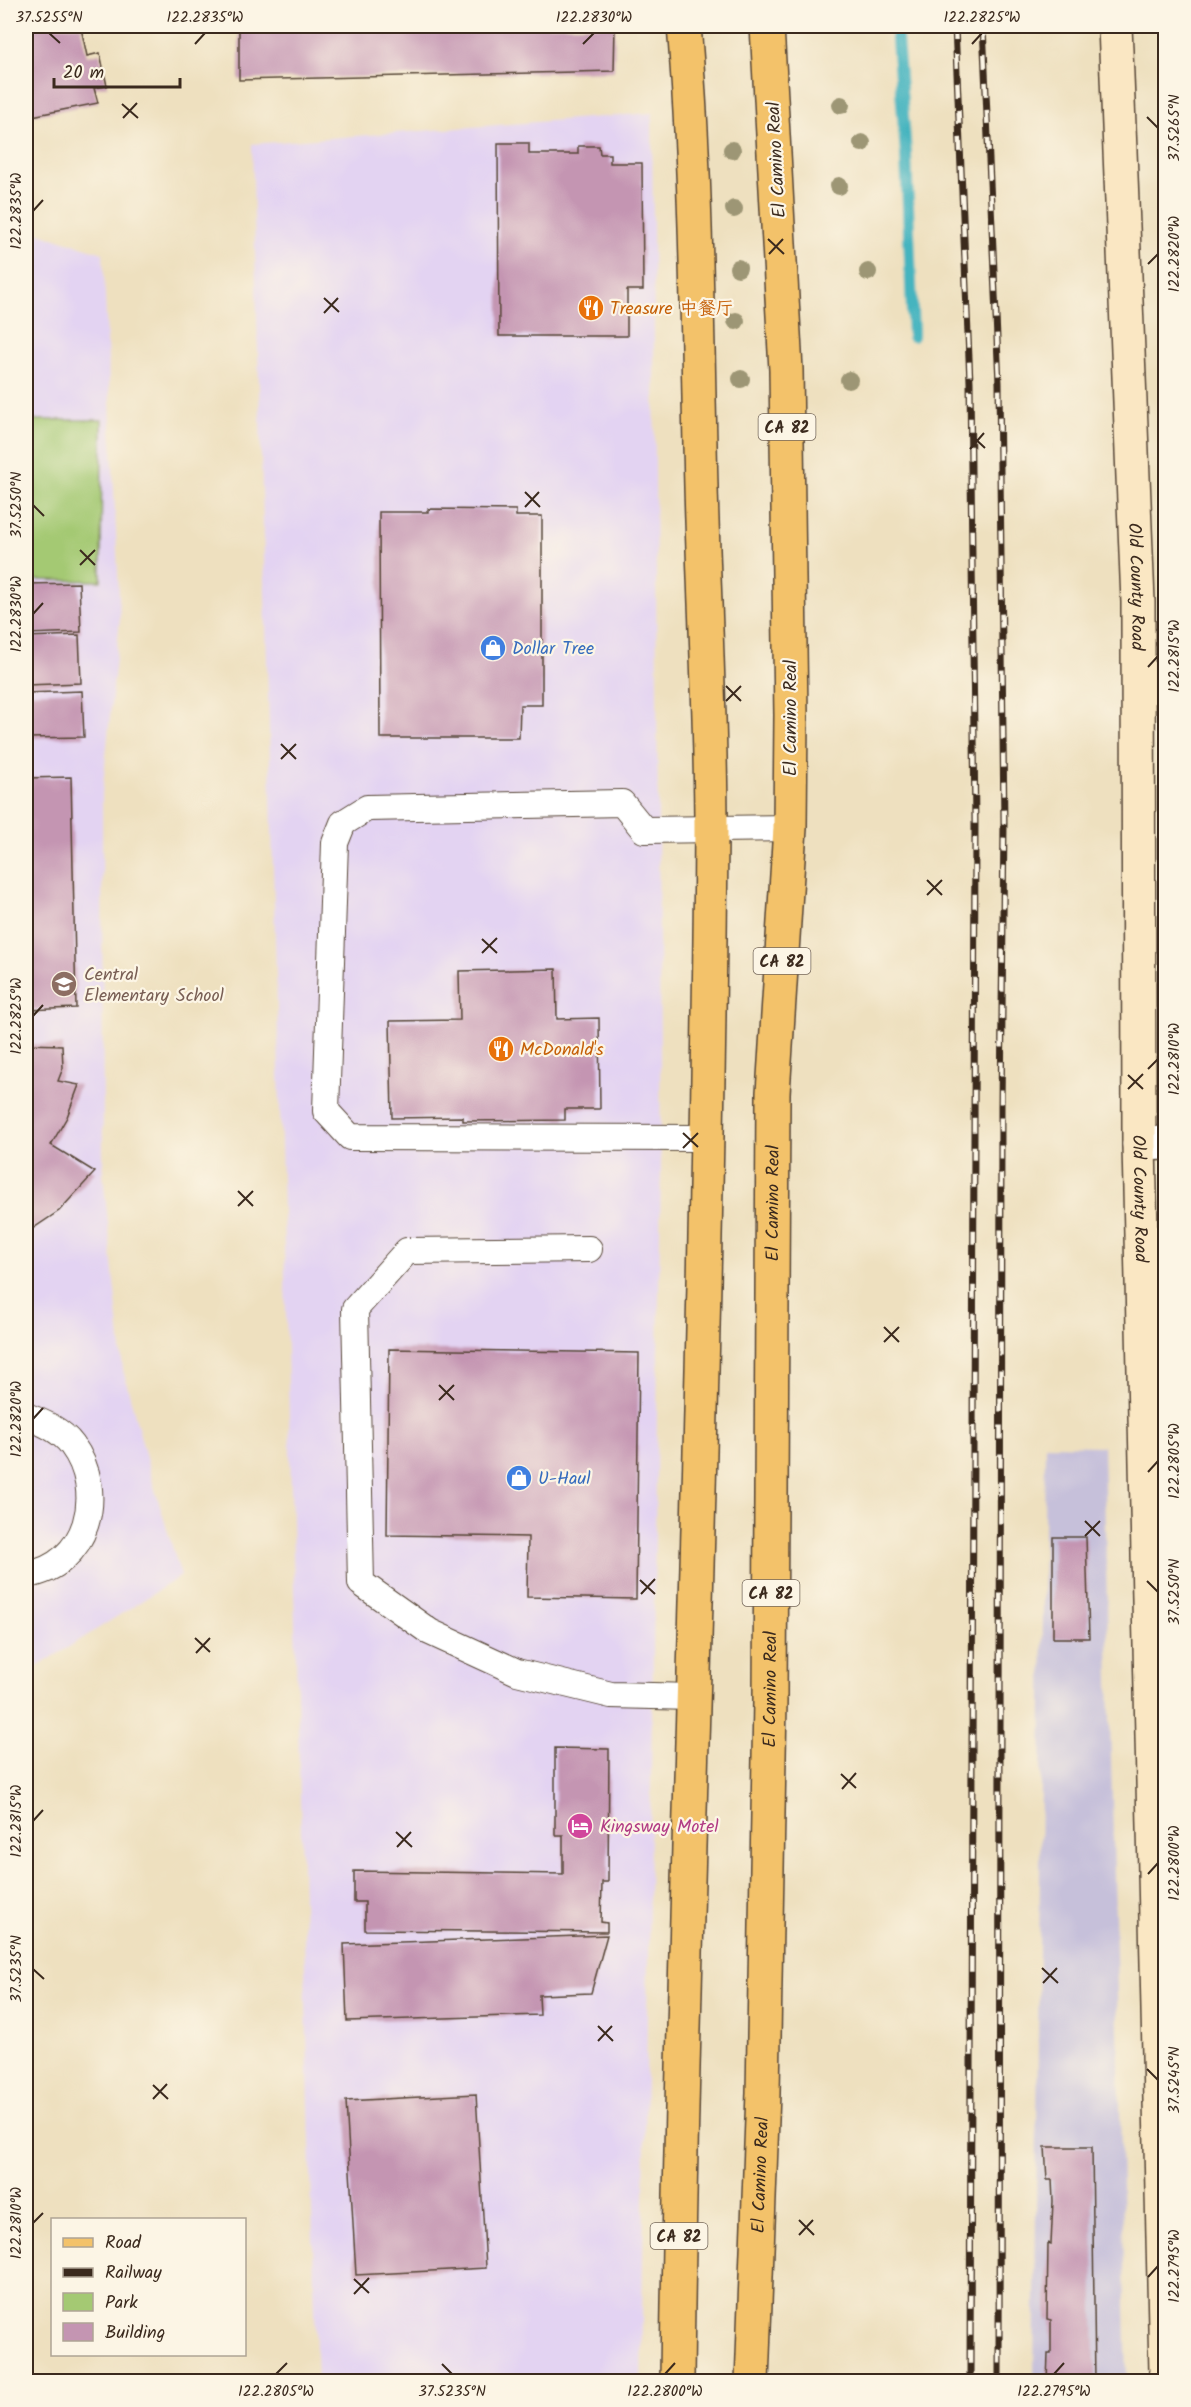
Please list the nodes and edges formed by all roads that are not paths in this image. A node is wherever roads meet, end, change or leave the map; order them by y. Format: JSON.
{"nodes":[{"id":1,"x":684,"y":26,"type":"edge"},
{"id":2,"x":767,"y":26,"type":"edge"},
{"id":3,"x":1115,"y":26,"type":"edge"},
{"id":4,"x":711,"y":828,"type":"junction"},
{"id":5,"x":790,"y":828,"type":"junction"},
{"id":6,"x":706,"y":1138,"type":"junction"},
{"id":7,"x":1152,"y":1144,"type":"edge"},
{"id":8,"x":589,"y":1249,"type":"dead end"},
{"id":9,"x":26,"y":1416,"type":"edge"},
{"id":10,"x":26,"y":1575,"type":"edge"},
{"id":11,"x":693,"y":1697,"type":"junction"},
{"id":12,"x":1166,"y":2373,"type":"edge"},
{"id":13,"x":677,"y":2382,"type":"edge"},
{"id":14,"x":752,"y":2382,"type":"edge"}],
"edges":[{"from":1,"to":4,"type":"main road","number":"CA 82"},
{"from":2,"to":5,"type":"main road","name":"El Camino Real","number":"CA 82"},
{"from":3,"to":7,"type":"street","name":"Old County Road"},
{"from":4,"to":5,"type":"lane"},
{"from":4,"to":6,"type":"main road","number":"CA 82"},
{"from":4,"to":6,"type":"lane"},
{"from":5,"to":14,"type":"main road","name":"El Camino Real","number":"CA 82"},
{"from":6,"to":11,"type":"main road","number":"CA 82"},
{"from":7,"to":12,"type":"street","name":"Old County Road"},
{"from":8,"to":11,"type":"lane"},
{"from":9,"to":10,"type":"lane"},
{"from":11,"to":13,"type":"main road","number":"CA 82"}]}
